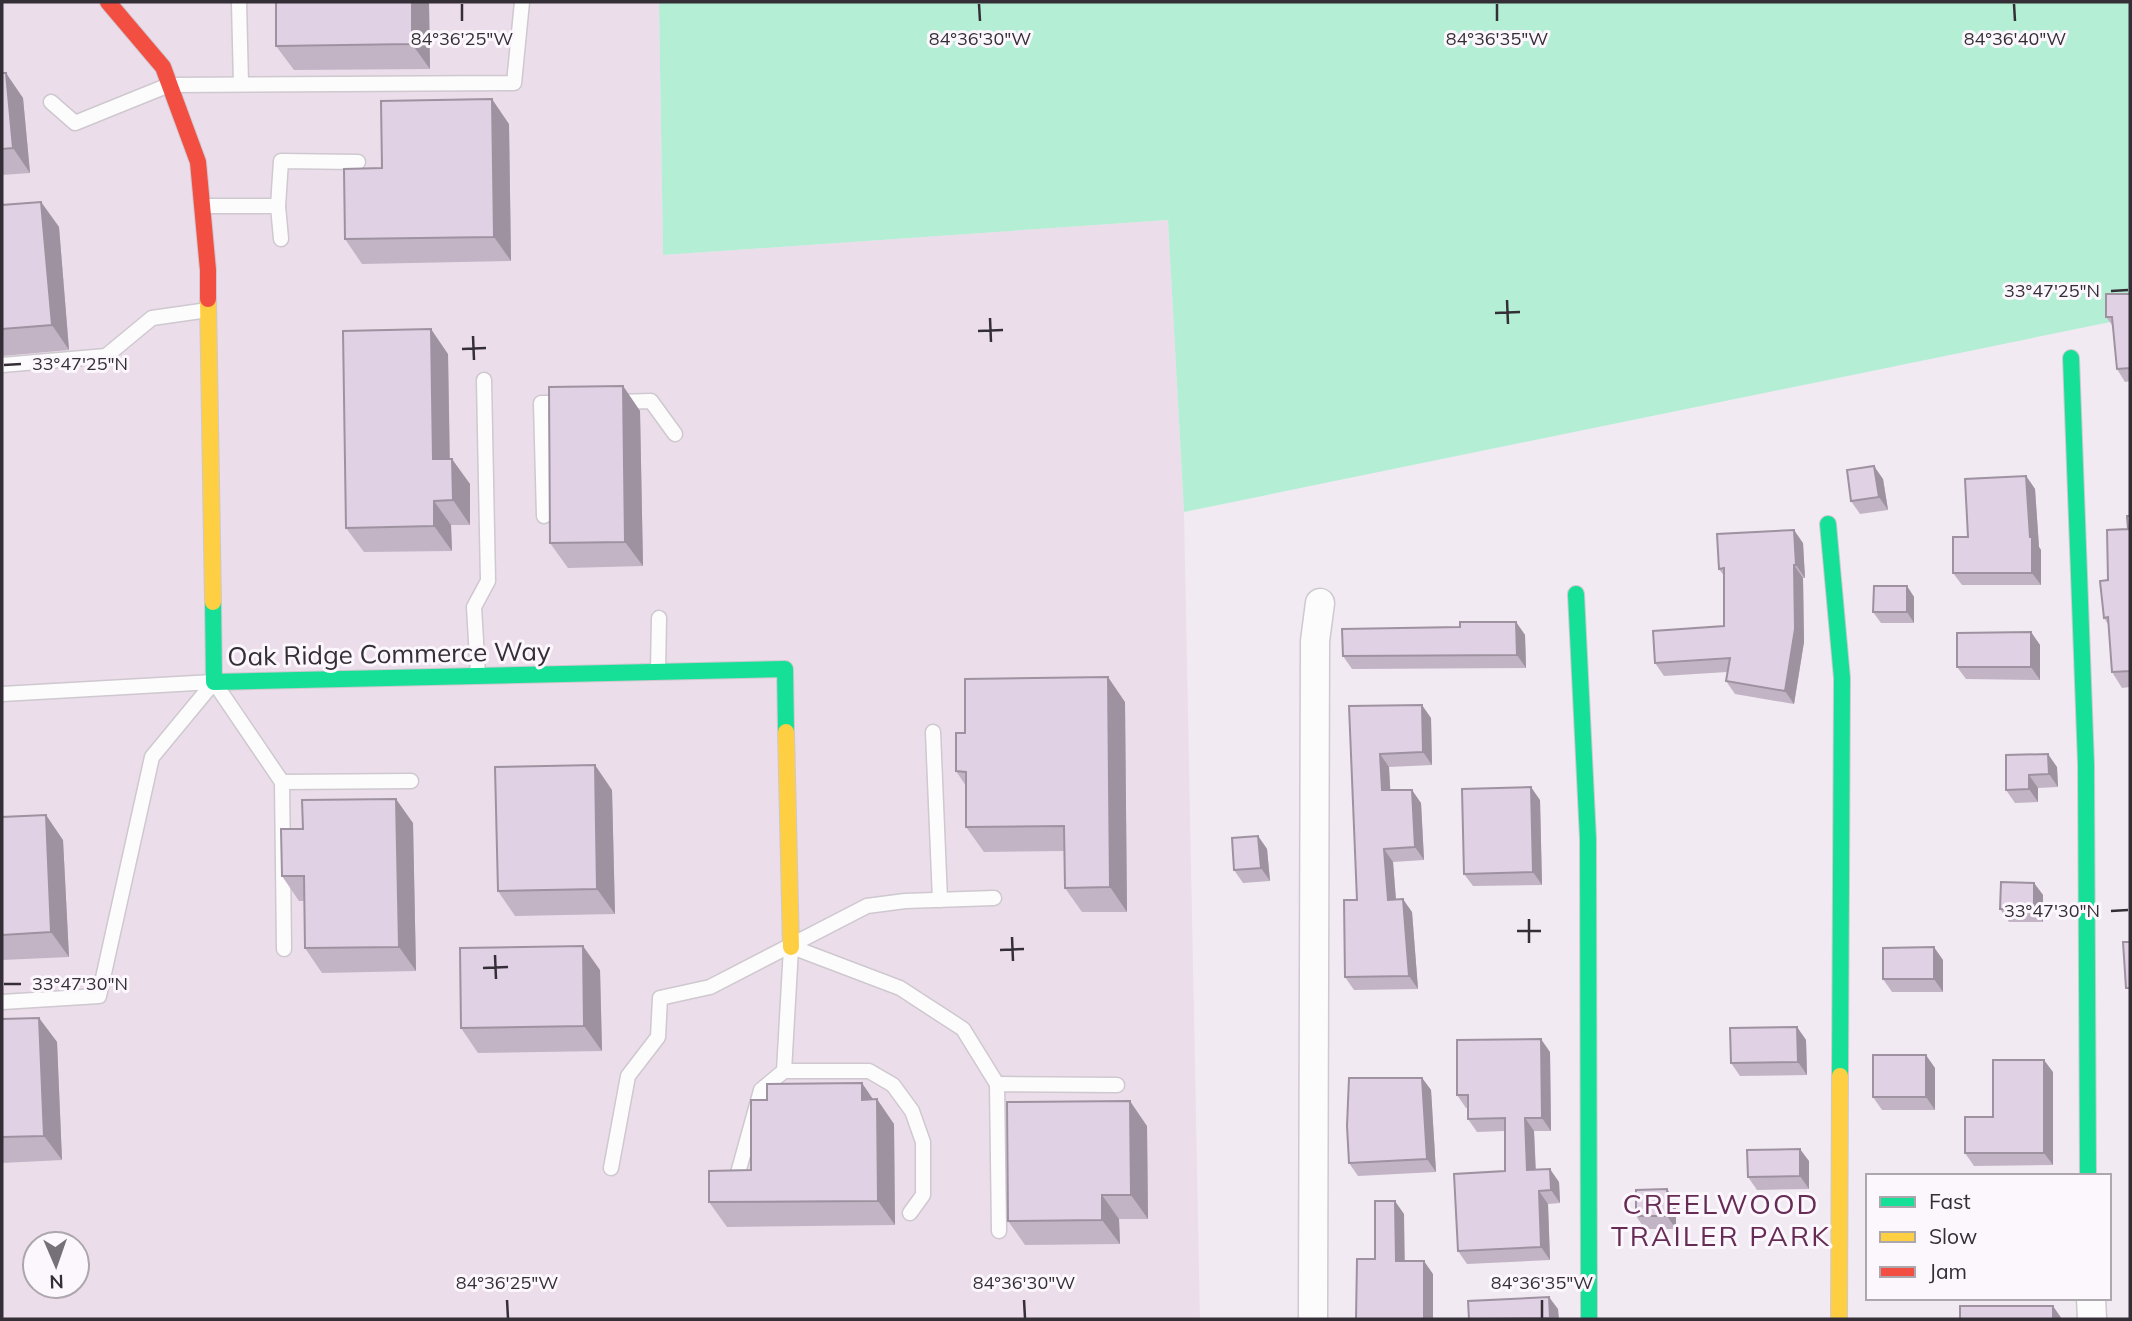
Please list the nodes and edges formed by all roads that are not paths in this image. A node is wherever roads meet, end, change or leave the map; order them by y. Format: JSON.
{"nodes":[{"id":1,"x":108,"y":2,"type":"edge"},
{"id":2,"x":239,"y":2,"type":"edge"},
{"id":3,"x":522,"y":2,"type":"edge"},
{"id":4,"x":240,"y":84,"type":"junction"},
{"id":5,"x":169,"y":85,"type":"junction"},
{"id":6,"x":51,"y":102,"type":"dead end"},
{"id":7,"x":358,"y":162,"type":"dead end"},
{"id":8,"x":202,"y":206,"type":"junction"},
{"id":9,"x":278,"y":206,"type":"junction"},
{"id":10,"x":281,"y":239,"type":"dead end"},
{"id":11,"x":209,"y":309,"type":"junction"},
{"id":12,"x":2071,"y":358,"type":"dead end"},
{"id":13,"x":2,"y":365,"type":"edge"},
{"id":14,"x":484,"y":380,"type":"dead end"},
{"id":15,"x":675,"y":434,"type":"dead end"},
{"id":16,"x":544,"y":516,"type":"dead end"},
{"id":17,"x":1828,"y":524,"type":"dead end"},
{"id":18,"x":1576,"y":594,"type":"dead end"},
{"id":19,"x":1320,"y":603,"type":"dead end"},
{"id":20,"x":659,"y":618,"type":"dead end"},
{"id":21,"x":658,"y":672,"type":"junction"},
{"id":22,"x":478,"y":676,"type":"junction"},
{"id":23,"x":214,"y":682,"type":"junction"},
{"id":24,"x":2,"y":694,"type":"edge"},
{"id":25,"x":933,"y":732,"type":"dead end"},
{"id":26,"x":282,"y":782,"type":"junction"},
{"id":27,"x":411,"y":782,"type":"dead end"},
{"id":28,"x":993,"y":898,"type":"dead end"},
{"id":29,"x":940,"y":900,"type":"junction"},
{"id":30,"x":791,"y":947,"type":"junction"},
{"id":31,"x":284,"y":949,"type":"dead end"},
{"id":32,"x":2,"y":1002,"type":"edge"},
{"id":33,"x":784,"y":1071,"type":"junction"},
{"id":34,"x":997,"y":1084,"type":"junction"},
{"id":35,"x":1117,"y":1085,"type":"dead end"},
{"id":36,"x":611,"y":1168,"type":"dead end"},
{"id":37,"x":738,"y":1172,"type":"edge"},
{"id":38,"x":2088,"y":1174,"type":"edge"},
{"id":39,"x":909,"y":1213,"type":"dead end"},
{"id":40,"x":999,"y":1231,"type":"dead end"},
{"id":41,"x":2091,"y":1300,"type":"edge"},
{"id":42,"x":1312,"y":1319,"type":"edge"},
{"id":43,"x":1590,"y":1319,"type":"edge"},
{"id":44,"x":1839,"y":1319,"type":"edge"},
{"id":45,"x":2092,"y":1319,"type":"edge"}],
"edges":[{"from":1,"to":5,"type":"street","name":"Oak Ridge Commerce Way"},
{"from":2,"to":4,"type":"lane"},
{"from":3,"to":4,"type":"lane"},
{"from":4,"to":5,"type":"lane"},
{"from":5,"to":6,"type":"lane"},
{"from":5,"to":8,"type":"street","name":"Oak Ridge Commerce Way"},
{"from":7,"to":9,"type":"lane"},
{"from":8,"to":9,"type":"lane"},
{"from":8,"to":11,"type":"street","name":"Oak Ridge Commerce Way"},
{"from":9,"to":10,"type":"lane"},
{"from":11,"to":13,"type":"lane"},
{"from":11,"to":23,"type":"street","name":"Oak Ridge Commerce Way"},
{"from":12,"to":38,"type":"street"},
{"from":14,"to":22,"type":"lane"},
{"from":15,"to":16,"type":"lane"},
{"from":17,"to":44,"type":"street"},
{"from":18,"to":43,"type":"street"},
{"from":19,"to":42,"type":"street"},
{"from":20,"to":21,"type":"lane"},
{"from":21,"to":22,"type":"street","name":"Oak Ridge Commerce Way"},
{"from":21,"to":30,"type":"street","name":"Oak Ridge Commerce Way"},
{"from":22,"to":23,"type":"street","name":"Oak Ridge Commerce Way"},
{"from":23,"to":24,"type":"lane"},
{"from":23,"to":26,"type":"lane"},
{"from":23,"to":32,"type":"lane"},
{"from":25,"to":29,"type":"lane"},
{"from":26,"to":27,"type":"lane"},
{"from":26,"to":31,"type":"lane"},
{"from":28,"to":29,"type":"lane"},
{"from":29,"to":30,"type":"lane"},
{"from":30,"to":33,"type":"lane"},
{"from":30,"to":34,"type":"lane"},
{"from":30,"to":36,"type":"lane"},
{"from":33,"to":37,"type":"lane"},
{"from":33,"to":39,"type":"lane"},
{"from":34,"to":35,"type":"lane"},
{"from":34,"to":40,"type":"lane"},
{"from":41,"to":45,"type":"street"}]}
